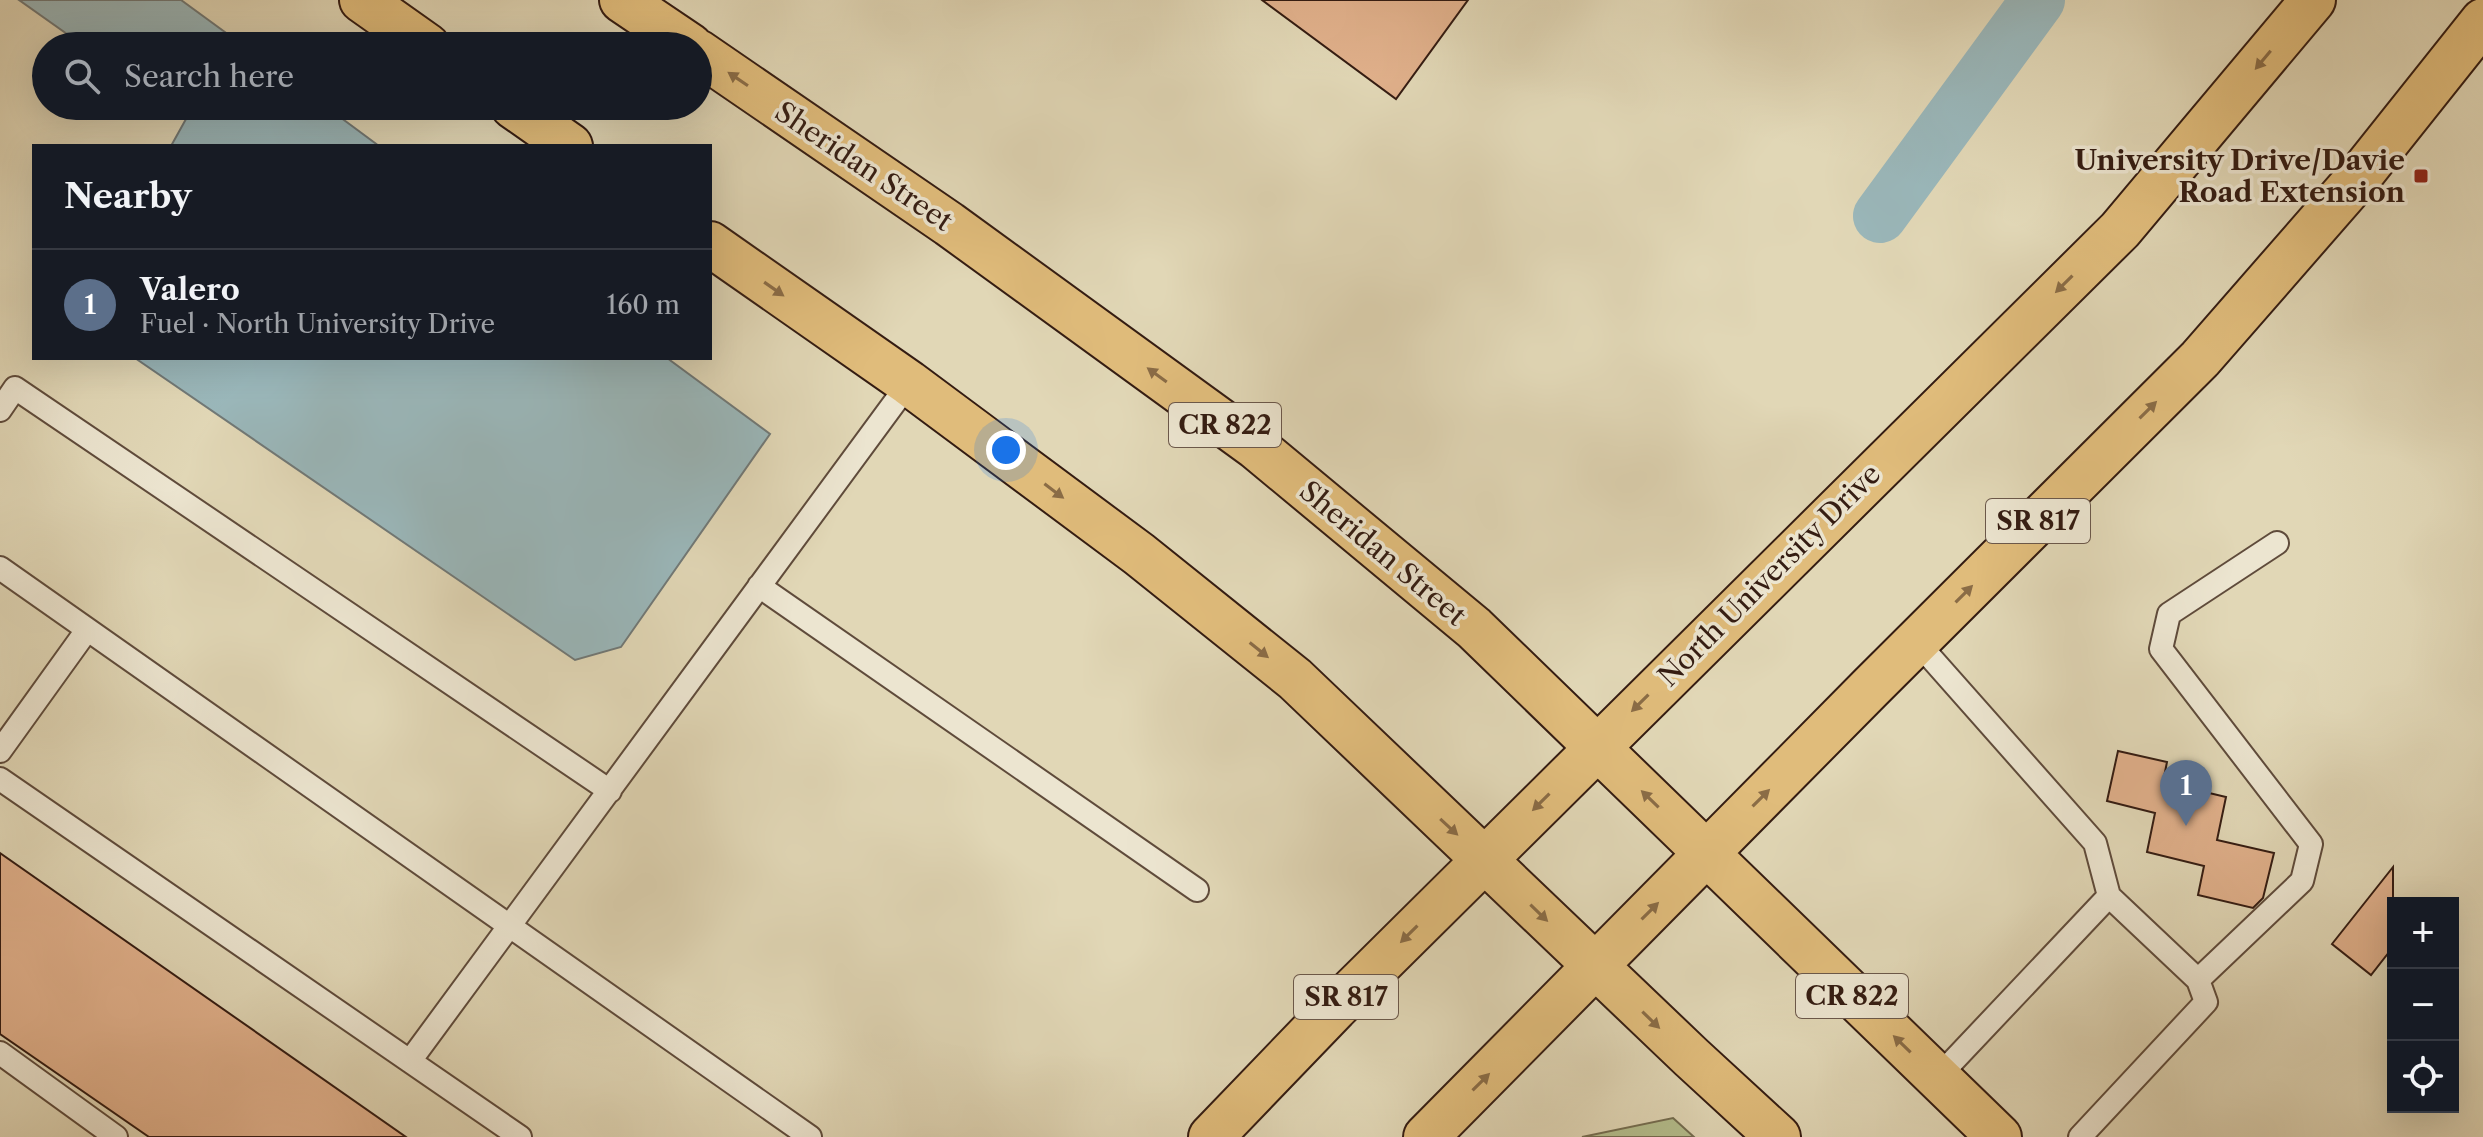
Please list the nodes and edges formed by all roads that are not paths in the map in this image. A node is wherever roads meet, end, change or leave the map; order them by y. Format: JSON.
{"nodes":[{"id":1,"x":362,"y":0,"type":"edge"},
{"id":2,"x":622,"y":0,"type":"edge"},
{"id":3,"x":2313,"y":0,"type":"edge"},
{"id":4,"x":2483,"y":21,"type":"edge"},
{"id":5,"x":407,"y":32,"type":"edge"},
{"id":6,"x":669,"y":32,"type":"edge"},
{"id":7,"x":712,"y":62,"type":"edge"},
{"id":8,"x":533,"y":120,"type":"edge"},
{"id":9,"x":567,"y":144,"type":"edge"},
{"id":10,"x":712,"y":245,"type":"edge"},
{"id":11,"x":909,"y":383,"type":"junction"},
{"id":12,"x":0,"y":410,"type":"edge"},
{"id":13,"x":2277,"y":543,"type":"dead end"},
{"id":14,"x":0,"y":568,"type":"edge"},
{"id":15,"x":759,"y":586,"type":"junction"},
{"id":16,"x":87,"y":630,"type":"junction"},
{"id":17,"x":1917,"y":642,"type":"junction"},
{"id":18,"x":1597,"y":747,"type":"junction"},
{"id":19,"x":0,"y":751,"type":"edge"},
{"id":20,"x":0,"y":779,"type":"edge"},
{"id":21,"x":610,"y":791,"type":"junction"},
{"id":22,"x":1706,"y":854,"type":"junction"},
{"id":23,"x":1484,"y":859,"type":"junction"},
{"id":24,"x":1197,"y":890,"type":"dead end"},
{"id":25,"x":2109,"y":896,"type":"junction"},
{"id":26,"x":510,"y":927,"type":"junction"},
{"id":27,"x":1595,"y":966,"type":"junction"},
{"id":28,"x":2198,"y":980,"type":"junction"},
{"id":29,"x":0,"y":1053,"type":"edge"},
{"id":30,"x":410,"y":1061,"type":"junction"},
{"id":31,"x":1937,"y":1078,"type":"junction"},
{"id":32,"x":116,"y":1137,"type":"edge"},
{"id":33,"x":520,"y":1137,"type":"edge"},
{"id":34,"x":810,"y":1137,"type":"edge"},
{"id":35,"x":1211,"y":1137,"type":"edge"},
{"id":36,"x":1426,"y":1137,"type":"edge"},
{"id":37,"x":1778,"y":1137,"type":"edge"},
{"id":38,"x":1999,"y":1137,"type":"edge"},
{"id":39,"x":2080,"y":1137,"type":"edge"}],
"edges":[{"from":1,"to":5,"type":"main road"},
{"from":2,"to":6,"type":"main road"},
{"from":3,"to":18,"type":"main road","name":"North University Drive","number":"SR 817","one_way":true},
{"from":17,"to":4,"type":"main road","number":"SR 817","one_way":true},
{"from":18,"to":7,"type":"main road","name":"Sheridan Street","number":"CR 822","one_way":true},
{"from":8,"to":9,"type":"main road"},
{"from":10,"to":11,"type":"main road","one_way":true},
{"from":11,"to":15,"type":"lane"},
{"from":11,"to":23,"type":"main road","one_way":true},
{"from":12,"to":21,"type":"lane"},
{"from":13,"to":28,"type":"lane"},
{"from":14,"to":16,"type":"lane"},
{"from":15,"to":21,"type":"lane"},
{"from":15,"to":24,"type":"lane"},
{"from":16,"to":19,"type":"lane"},
{"from":16,"to":26,"type":"lane"},
{"from":22,"to":17,"type":"main road","number":"SR 817","one_way":true},
{"from":17,"to":25,"type":"lane"},
{"from":22,"to":18,"type":"main road","name":"Sheridan Street","number":"CR 822","one_way":true},
{"from":18,"to":23,"type":"main road","name":"North University Drive","number":"SR 817","one_way":true},
{"from":20,"to":30,"type":"lane"},
{"from":21,"to":26,"type":"lane"},
{"from":27,"to":22,"type":"main road","number":"SR 817","one_way":true},
{"from":31,"to":22,"type":"main road","name":"Sheridan Street","number":"CR 822","one_way":true},
{"from":23,"to":27,"type":"main road","one_way":true},
{"from":23,"to":35,"type":"main road","name":"North University Drive","number":"SR 817","one_way":true},
{"from":25,"to":28,"type":"lane"},
{"from":25,"to":31,"type":"lane"},
{"from":26,"to":30,"type":"lane"},
{"from":26,"to":34,"type":"lane"},
{"from":36,"to":27,"type":"main road","number":"SR 817","one_way":true},
{"from":27,"to":37,"type":"main road","one_way":true},
{"from":28,"to":39,"type":"lane"},
{"from":29,"to":32,"type":"lane"},
{"from":30,"to":33,"type":"lane"},
{"from":31,"to":38,"type":"main road","name":"Sheridan Street","number":"CR 822"}]}
